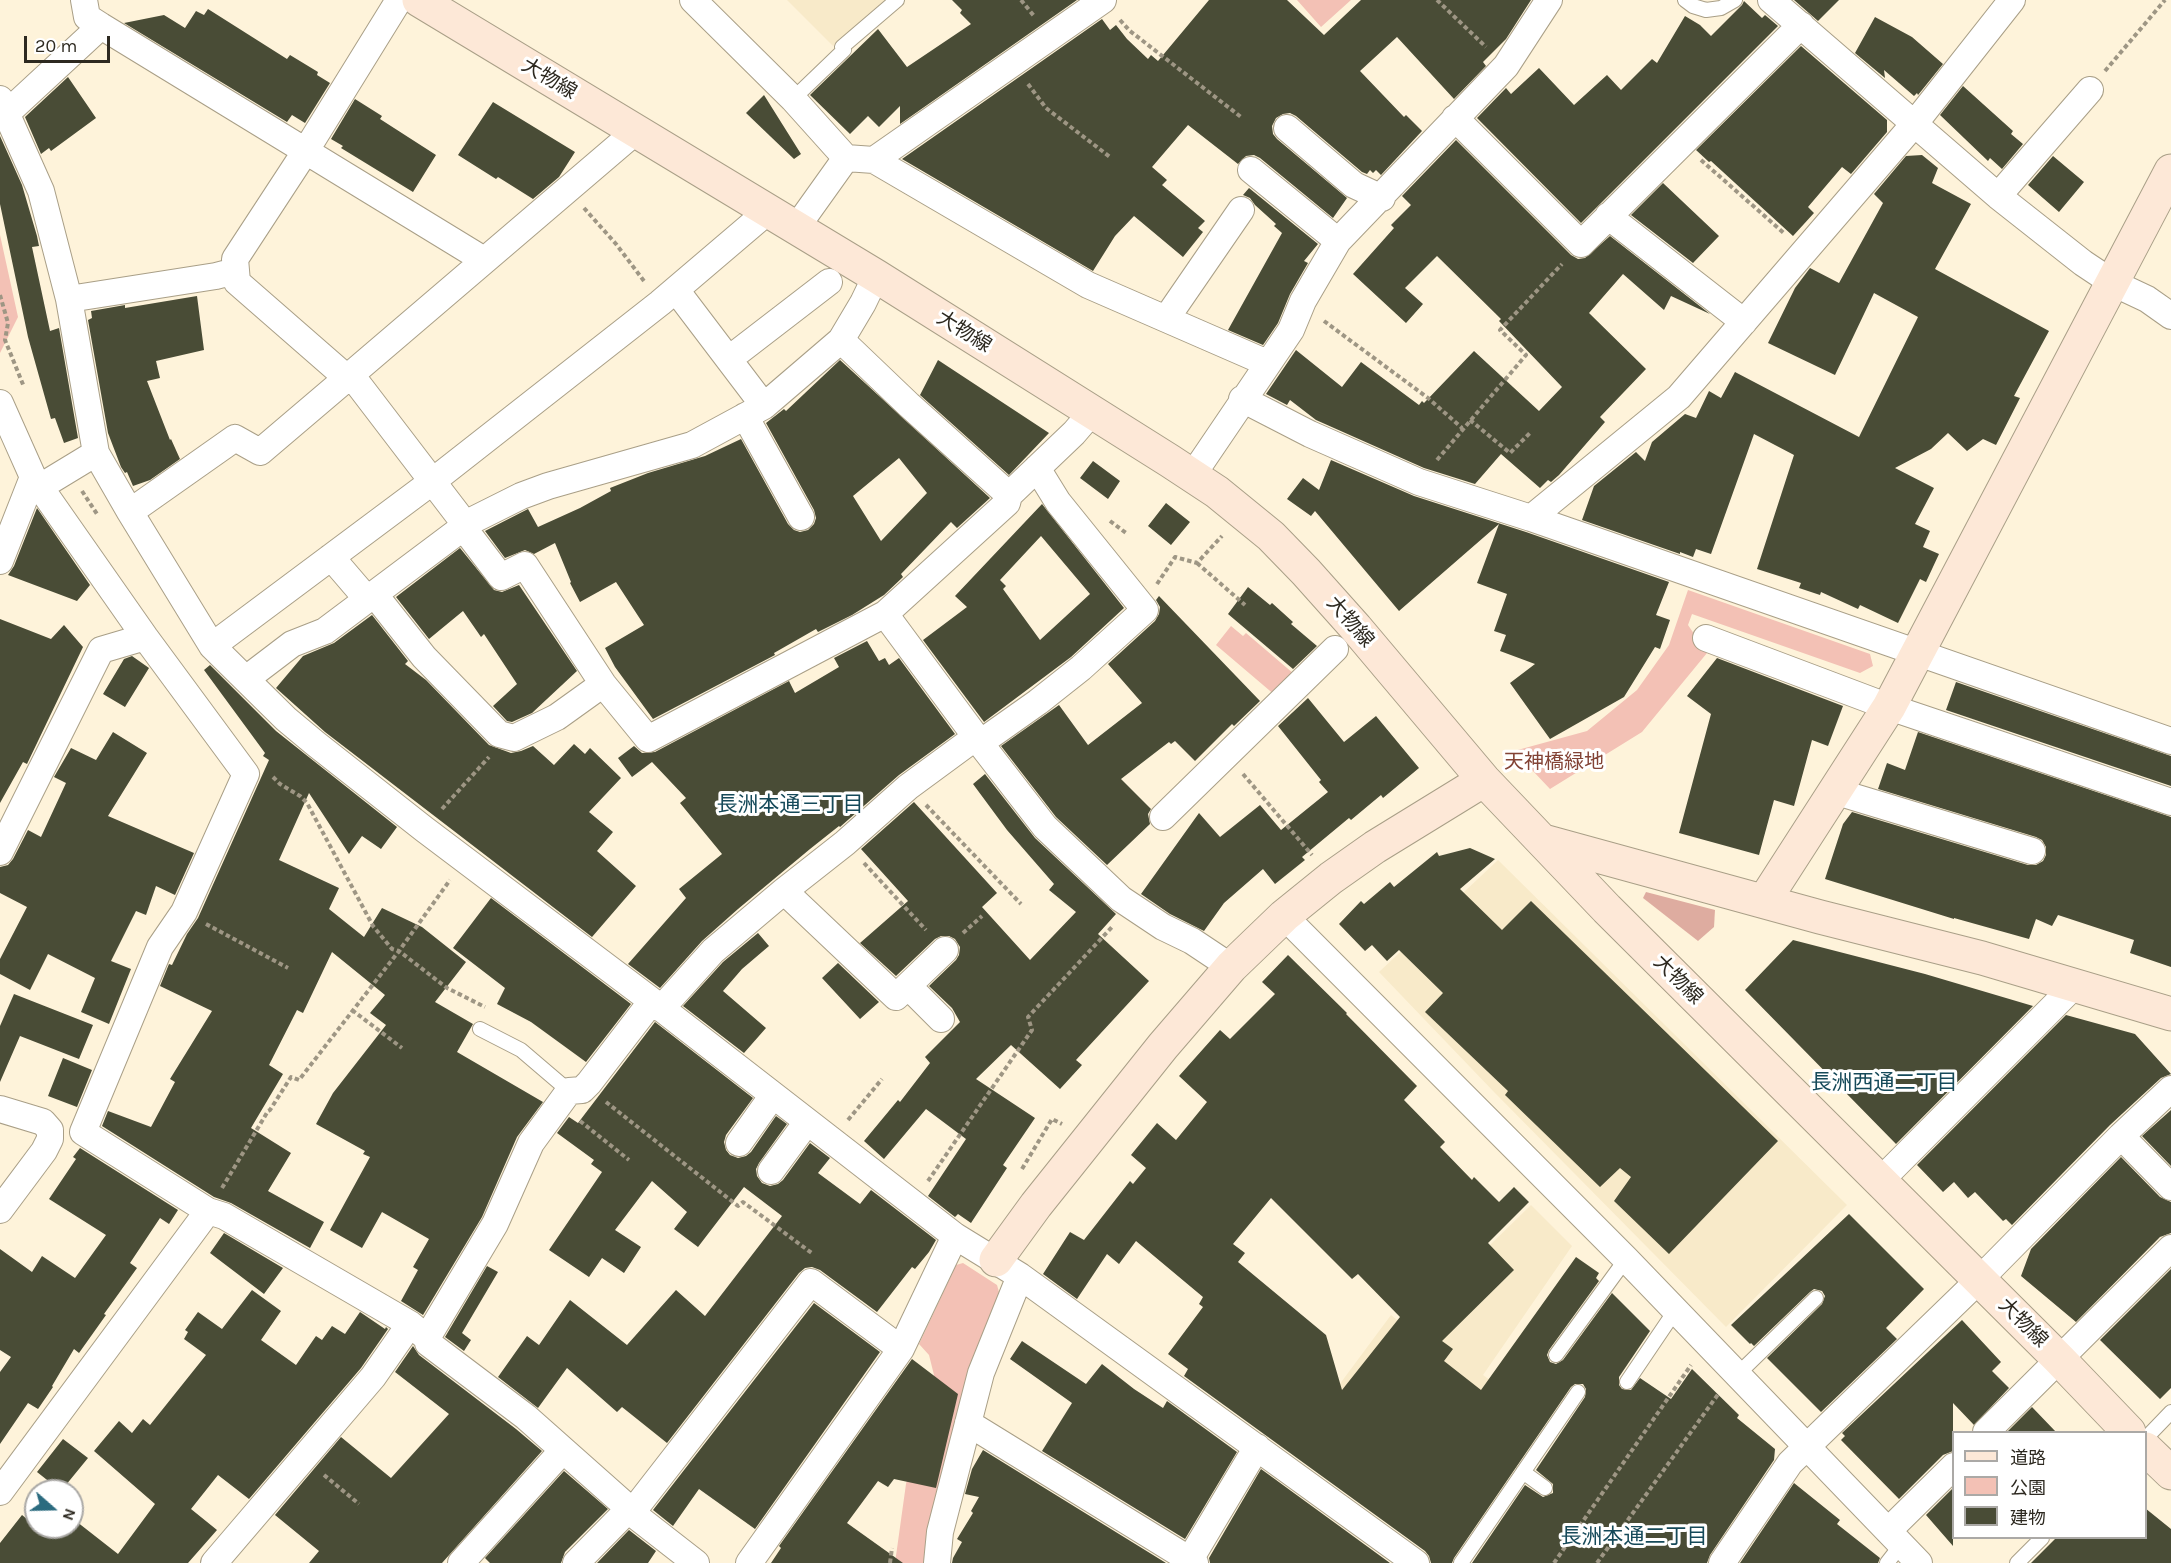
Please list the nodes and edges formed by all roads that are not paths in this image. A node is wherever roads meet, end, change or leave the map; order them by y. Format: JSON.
{"nodes":[{"id":1,"x":84,"y":0,"type":"edge"},
{"id":2,"x":399,"y":0,"type":"edge"},
{"id":3,"x":418,"y":0,"type":"edge"},
{"id":4,"x":693,"y":0,"type":"edge"},
{"id":5,"x":897,"y":0,"type":"edge"},
{"id":6,"x":1549,"y":0,"type":"edge"},
{"id":7,"x":1685,"y":0,"type":"edge"},
{"id":8,"x":1734,"y":0,"type":"edge"},
{"id":9,"x":1771,"y":0,"type":"edge"},
{"id":10,"x":2012,"y":0,"type":"edge"},
{"id":11,"x":1110,"y":8,"type":"edge"},
{"id":12,"x":101,"y":26,"type":"junction"},
{"id":13,"x":1801,"y":26,"type":"junction"},
{"id":14,"x":2090,"y":90,"type":"road end"},
{"id":15,"x":793,"y":99,"type":"junction"},
{"id":16,"x":4,"y":106,"type":"edge"},
{"id":17,"x":1455,"y":118,"type":"junction"},
{"id":18,"x":1915,"y":123,"type":"junction"},
{"id":19,"x":1287,"y":128,"type":"dead end"},
{"id":20,"x":636,"y":131,"type":"junction"},
{"id":21,"x":305,"y":152,"type":"junction"},
{"id":22,"x":846,"y":158,"type":"junction"},
{"id":23,"x":874,"y":160,"type":"junction"},
{"id":24,"x":1251,"y":170,"type":"dead end"},
{"id":25,"x":2171,"y":171,"type":"edge"},
{"id":26,"x":1998,"y":196,"type":"junction"},
{"id":27,"x":1382,"y":198,"type":"junction"},
{"id":28,"x":1241,"y":210,"type":"dead end"},
{"id":29,"x":768,"y":211,"type":"junction"},
{"id":30,"x":1608,"y":216,"type":"junction"},
{"id":31,"x":796,"y":228,"type":"junction"},
{"id":32,"x":1338,"y":241,"type":"junction"},
{"id":33,"x":484,"y":260,"type":"junction"},
{"id":34,"x":236,"y":271,"type":"junction"},
{"id":35,"x":876,"y":276,"type":"junction"},
{"id":36,"x":829,"y":282,"type":"dead end"},
{"id":37,"x":2113,"y":283,"type":"junction"},
{"id":38,"x":668,"y":297,"type":"junction"},
{"id":39,"x":69,"y":299,"type":"junction"},
{"id":40,"x":2171,"y":316,"type":"edge"},
{"id":41,"x":1166,"y":319,"type":"junction"},
{"id":42,"x":1744,"y":322,"type":"junction"},
{"id":43,"x":842,"y":340,"type":"junction"},
{"id":44,"x":729,"y":359,"type":"junction"},
{"id":45,"x":1267,"y":363,"type":"junction"},
{"id":46,"x":347,"y":378,"type":"junction"},
{"id":47,"x":1242,"y":399,"type":"junction"},
{"id":48,"x":0,"y":403,"type":"edge"},
{"id":49,"x":755,"y":411,"type":"junction"},
{"id":50,"x":1092,"y":412,"type":"junction"},
{"id":51,"x":96,"y":453,"type":"junction"},
{"id":52,"x":1037,"y":468,"type":"junction"},
{"id":53,"x":1192,"y":476,"type":"junction"},
{"id":54,"x":433,"y":481,"type":"junction"},
{"id":55,"x":37,"y":482,"type":"junction"},
{"id":56,"x":1009,"y":495,"type":"junction"},
{"id":57,"x":130,"y":512,"type":"junction"},
{"id":58,"x":801,"y":517,"type":"dead end"},
{"id":59,"x":1531,"y":518,"type":"junction"},
{"id":60,"x":465,"y":525,"type":"junction"},
{"id":61,"x":330,"y":557,"type":"junction"},
{"id":62,"x":0,"y":561,"type":"edge"},
{"id":63,"x":371,"y":597,"type":"junction"},
{"id":64,"x":885,"y":614,"type":"junction"},
{"id":65,"x":145,"y":637,"type":"junction"},
{"id":66,"x":1706,"y":638,"type":"dead end"},
{"id":67,"x":212,"y":645,"type":"junction"},
{"id":68,"x":1335,"y":649,"type":"dead end"},
{"id":69,"x":1917,"y":652,"type":"junction"},
{"id":70,"x":246,"y":679,"type":"junction"},
{"id":71,"x":603,"y":684,"type":"junction"},
{"id":72,"x":1889,"y":707,"type":"junction"},
{"id":73,"x":978,"y":740,"type":"junction"},
{"id":74,"x":2171,"y":741,"type":"edge"},
{"id":75,"x":1484,"y":780,"type":"junction"},
{"id":76,"x":1834,"y":791,"type":"junction"},
{"id":77,"x":2171,"y":802,"type":"edge"},
{"id":78,"x":1163,"y":817,"type":"dead end"},
{"id":79,"x":1543,"y":841,"type":"junction"},
{"id":80,"x":2032,"y":851,"type":"dead end"},
{"id":81,"x":0,"y":852,"type":"edge"},
{"id":82,"x":784,"y":891,"type":"junction"},
{"id":83,"x":1764,"y":901,"type":"junction"},
{"id":84,"x":1284,"y":916,"type":"junction"},
{"id":85,"x":945,"y":950,"type":"road end"},
{"id":86,"x":1231,"y":967,"type":"junction"},
{"id":87,"x":908,"y":986,"type":"junction"},
{"id":88,"x":2074,"y":986,"type":"junction"},
{"id":89,"x":656,"y":1005,"type":"junction"},
{"id":90,"x":2171,"y":1014,"type":"edge"},
{"id":91,"x":941,"y":1019,"type":"dead end"},
{"id":92,"x":480,"y":1029,"type":"dead end"},
{"id":93,"x":2171,"y":1089,"type":"edge"},
{"id":94,"x":572,"y":1093,"type":"junction"},
{"id":95,"x":773,"y":1095,"type":"junction"},
{"id":96,"x":0,"y":1109,"type":"edge"},
{"id":97,"x":807,"y":1122,"type":"junction"},
{"id":98,"x":50,"y":1130,"type":"junction"},
{"id":99,"x":83,"y":1132,"type":"junction"},
{"id":100,"x":2121,"y":1136,"type":"junction"},
{"id":101,"x":739,"y":1143,"type":"dead end"},
{"id":102,"x":771,"y":1171,"type":"dead end"},
{"id":103,"x":1880,"y":1181,"type":"junction"},
{"id":104,"x":2171,"y":1188,"type":"edge"},
{"id":105,"x":0,"y":1210,"type":"edge"},
{"id":106,"x":208,"y":1211,"type":"junction"},
{"id":107,"x":955,"y":1236,"type":"junction"},
{"id":108,"x":2171,"y":1248,"type":"edge"},
{"id":109,"x":1626,"y":1259,"type":"junction"},
{"id":110,"x":1008,"y":1268,"type":"junction"},
{"id":111,"x":1979,"y":1280,"type":"junction"},
{"id":112,"x":1816,"y":1298,"type":"dead end"},
{"id":113,"x":1675,"y":1311,"type":"junction"},
{"id":114,"x":418,"y":1331,"type":"junction"},
{"id":115,"x":901,"y":1349,"type":"junction"},
{"id":116,"x":1556,"y":1355,"type":"dead end"},
{"id":117,"x":2059,"y":1359,"type":"junction"},
{"id":118,"x":1730,"y":1381,"type":"junction"},
{"id":119,"x":1627,"y":1382,"type":"dead end"},
{"id":120,"x":1578,"y":1392,"type":"dead end"},
{"id":121,"x":2171,"y":1412,"type":"edge"},
{"id":122,"x":968,"y":1423,"type":"junction"},
{"id":123,"x":1987,"y":1431,"type":"edge"},
{"id":124,"x":2128,"y":1431,"type":"edge"},
{"id":125,"x":2147,"y":1436,"type":"edge"},
{"id":126,"x":1806,"y":1446,"type":"junction"},
{"id":127,"x":1257,"y":1447,"type":"junction"},
{"id":128,"x":563,"y":1450,"type":"junction"},
{"id":129,"x":2147,"y":1451,"type":"edge"},
{"id":130,"x":1952,"y":1467,"type":"edge"},
{"id":131,"x":1523,"y":1472,"type":"junction"},
{"id":132,"x":2171,"y":1473,"type":"edge"},
{"id":133,"x":1545,"y":1488,"type":"dead end"},
{"id":134,"x":0,"y":1492,"type":"edge"},
{"id":135,"x":628,"y":1510,"type":"junction"},
{"id":136,"x":2041,"y":1539,"type":"edge"},
{"id":137,"x":1892,"y":1546,"type":"edge"},
{"id":138,"x":1191,"y":1562,"type":"edge"},
{"id":139,"x":214,"y":1563,"type":"edge"},
{"id":140,"x":461,"y":1563,"type":"edge"},
{"id":141,"x":576,"y":1563,"type":"edge"},
{"id":142,"x":696,"y":1563,"type":"edge"},
{"id":143,"x":749,"y":1563,"type":"edge"},
{"id":144,"x":937,"y":1563,"type":"edge"},
{"id":145,"x":1416,"y":1563,"type":"edge"},
{"id":146,"x":1461,"y":1563,"type":"edge"},
{"id":147,"x":1722,"y":1563,"type":"edge"},
{"id":148,"x":1919,"y":1563,"type":"edge"},
{"id":149,"x":2017,"y":1563,"type":"edge"}],
"edges":[{"from":1,"to":12,"type":"street"},
{"from":2,"to":21,"type":"street"},
{"from":3,"to":20,"type":"street","name":"大物線"},
{"from":4,"to":15,"type":"street"},
{"from":5,"to":15,"type":"lane"},
{"from":6,"to":17,"type":"street"},
{"from":7,"to":8,"type":"lane"},
{"from":9,"to":13,"type":"street"},
{"from":10,"to":18,"type":"street"},
{"from":11,"to":23,"type":"street"},
{"from":12,"to":16,"type":"street"},
{"from":12,"to":21,"type":"street"},
{"from":13,"to":18,"type":"street"},
{"from":13,"to":30,"type":"street"},
{"from":14,"to":26,"type":"street"},
{"from":15,"to":22,"type":"street"},
{"from":16,"to":39,"type":"street"},
{"from":17,"to":27,"type":"street"},
{"from":17,"to":30,"type":"street"},
{"from":18,"to":26,"type":"street"},
{"from":18,"to":42,"type":"street"},
{"from":19,"to":27,"type":"street"},
{"from":20,"to":29,"type":"street","name":"大物線"},
{"from":20,"to":33,"type":"street"},
{"from":21,"to":33,"type":"street"},
{"from":21,"to":34,"type":"street"},
{"from":22,"to":23,"type":"street"},
{"from":22,"to":31,"type":"street"},
{"from":23,"to":41,"type":"street"},
{"from":24,"to":32,"type":"street"},
{"from":25,"to":37,"type":"street"},
{"from":26,"to":37,"type":"street"},
{"from":27,"to":32,"type":"street"},
{"from":28,"to":41,"type":"street"},
{"from":29,"to":31,"type":"street","name":"大物線"},
{"from":29,"to":38,"type":"street"},
{"from":30,"to":42,"type":"street"},
{"from":31,"to":35,"type":"street","name":"大物線"},
{"from":32,"to":45,"type":"street"},
{"from":33,"to":46,"type":"street"},
{"from":34,"to":39,"type":"street"},
{"from":34,"to":46,"type":"street"},
{"from":35,"to":43,"type":"street"},
{"from":35,"to":50,"type":"street","name":"大物線"},
{"from":36,"to":44,"type":"street"},
{"from":37,"to":40,"type":"street"},
{"from":37,"to":69,"type":"street"},
{"from":38,"to":44,"type":"street"},
{"from":38,"to":54,"type":"street"},
{"from":39,"to":51,"type":"street"},
{"from":41,"to":45,"type":"street"},
{"from":42,"to":59,"type":"street"},
{"from":43,"to":49,"type":"street"},
{"from":43,"to":56,"type":"street"},
{"from":44,"to":49,"type":"street"},
{"from":45,"to":47,"type":"street"},
{"from":46,"to":54,"type":"street"},
{"from":46,"to":57,"type":"street"},
{"from":47,"to":53,"type":"street"},
{"from":47,"to":59,"type":"street"},
{"from":48,"to":55,"type":"street"},
{"from":49,"to":58,"type":"street"},
{"from":49,"to":60,"type":"street"},
{"from":50,"to":52,"type":"street"},
{"from":50,"to":53,"type":"street","name":"大物線"},
{"from":51,"to":55,"type":"street"},
{"from":51,"to":57,"type":"street"},
{"from":52,"to":56,"type":"street"},
{"from":52,"to":73,"type":"street"},
{"from":53,"to":75,"type":"street","name":"大物線"},
{"from":54,"to":60,"type":"street"},
{"from":54,"to":61,"type":"street"},
{"from":55,"to":62,"type":"street"},
{"from":55,"to":65,"type":"street"},
{"from":56,"to":64,"type":"street"},
{"from":57,"to":67,"type":"street"},
{"from":59,"to":69,"type":"street"},
{"from":60,"to":63,"type":"street"},
{"from":60,"to":71,"type":"street"},
{"from":61,"to":63,"type":"street"},
{"from":61,"to":67,"type":"street"},
{"from":63,"to":70,"type":"street"},
{"from":63,"to":71,"type":"street"},
{"from":64,"to":71,"type":"street"},
{"from":64,"to":73,"type":"street"},
{"from":65,"to":81,"type":"street"},
{"from":65,"to":99,"type":"street"},
{"from":66,"to":72,"type":"street"},
{"from":67,"to":70,"type":"street"},
{"from":68,"to":78,"type":"street"},
{"from":69,"to":72,"type":"street"},
{"from":69,"to":74,"type":"street"},
{"from":70,"to":89,"type":"street"},
{"from":72,"to":76,"type":"street"},
{"from":72,"to":77,"type":"street"},
{"from":73,"to":82,"type":"street"},
{"from":73,"to":86,"type":"street"},
{"from":75,"to":79,"type":"street","name":"大物線"},
{"from":75,"to":84,"type":"street"},
{"from":76,"to":80,"type":"street"},
{"from":76,"to":83,"type":"street"},
{"from":79,"to":83,"type":"street"},
{"from":79,"to":103,"type":"street","name":"大物線"},
{"from":82,"to":87,"type":"street"},
{"from":82,"to":89,"type":"street"},
{"from":83,"to":88,"type":"street"},
{"from":84,"to":86,"type":"street"},
{"from":84,"to":109,"type":"street"},
{"from":85,"to":87,"type":"street"},
{"from":86,"to":110,"type":"street"},
{"from":87,"to":91,"type":"street"},
{"from":88,"to":90,"type":"street"},
{"from":88,"to":103,"type":"street"},
{"from":89,"to":94,"type":"street"},
{"from":89,"to":95,"type":"street"},
{"from":92,"to":94,"type":"lane"},
{"from":93,"to":100,"type":"street"},
{"from":94,"to":114,"type":"street"},
{"from":95,"to":97,"type":"street"},
{"from":95,"to":101,"type":"street"},
{"from":96,"to":98,"type":"street"},
{"from":97,"to":102,"type":"street"},
{"from":97,"to":107,"type":"street"},
{"from":98,"to":99,"type":"street"},
{"from":98,"to":105,"type":"street"},
{"from":99,"to":106,"type":"street"},
{"from":100,"to":104,"type":"street"},
{"from":100,"to":111,"type":"street"},
{"from":103,"to":111,"type":"street","name":"大物線"},
{"from":106,"to":114,"type":"street"},
{"from":106,"to":134,"type":"street"},
{"from":107,"to":110,"type":"street"},
{"from":107,"to":115,"type":"street"},
{"from":108,"to":117,"type":"street"},
{"from":109,"to":113,"type":"street"},
{"from":109,"to":116,"type":"lane"},
{"from":110,"to":122,"type":"street"},
{"from":110,"to":127,"type":"street"},
{"from":111,"to":117,"type":"street","name":"大物線"},
{"from":111,"to":126,"type":"street"},
{"from":112,"to":118,"type":"lane"},
{"from":113,"to":118,"type":"street"},
{"from":113,"to":119,"type":"lane"},
{"from":114,"to":128,"type":"street"},
{"from":114,"to":139,"type":"street"},
{"from":115,"to":135,"type":"street"},
{"from":115,"to":143,"type":"street"},
{"from":117,"to":123,"type":"street"},
{"from":117,"to":124,"type":"street","name":"大物線"},
{"from":118,"to":126,"type":"street"},
{"from":120,"to":131,"type":"lane"},
{"from":121,"to":125,"type":"lane"},
{"from":122,"to":138,"type":"street"},
{"from":122,"to":144,"type":"street"},
{"from":126,"to":137,"type":"street"},
{"from":126,"to":147,"type":"street"},
{"from":127,"to":138,"type":"street"},
{"from":127,"to":145,"type":"street"},
{"from":128,"to":135,"type":"street"},
{"from":128,"to":140,"type":"street"},
{"from":129,"to":132,"type":"street"},
{"from":130,"to":137,"type":"street"},
{"from":131,"to":133,"type":"lane"},
{"from":131,"to":146,"type":"lane"},
{"from":135,"to":141,"type":"street"},
{"from":135,"to":142,"type":"street"},
{"from":136,"to":149,"type":"lane"},
{"from":137,"to":148,"type":"street"}]}
